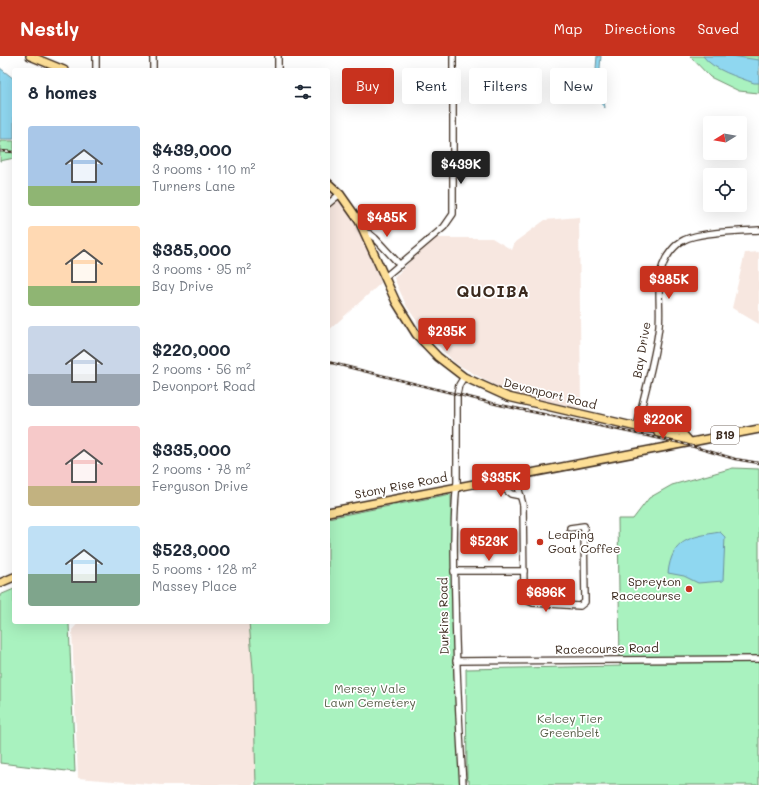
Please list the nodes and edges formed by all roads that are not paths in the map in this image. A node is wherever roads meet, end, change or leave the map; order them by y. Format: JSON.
{"nodes":[{"id":1,"x":30,"y":56,"type":"edge"},
{"id":2,"x":96,"y":56,"type":"edge"},
{"id":3,"x":153,"y":56,"type":"edge"},
{"id":4,"x":278,"y":56,"type":"edge"},
{"id":5,"x":453,"y":56,"type":"edge"},
{"id":6,"x":40,"y":58,"type":"edge"},
{"id":7,"x":60,"y":68,"type":"edge"},
{"id":8,"x":96,"y":68,"type":"edge"},
{"id":9,"x":153,"y":68,"type":"edge"},
{"id":10,"x":278,"y":68,"type":"edge"},
{"id":11,"x":330,"y":185,"type":"edge"},
{"id":12,"x":340,"y":194,"type":"junction"},
{"id":13,"x":330,"y":202,"type":"edge"},
{"id":14,"x":759,"y":230,"type":"edge"},
{"id":15,"x":365,"y":233,"type":"junction"},
{"id":16,"x":400,"y":265,"type":"junction"},
{"id":17,"x":385,"y":277,"type":"junction"},
{"id":18,"x":464,"y":377,"type":"junction"},
{"id":19,"x":640,"y":428,"type":"junction"},
{"id":20,"x":759,"y":429,"type":"edge"},
{"id":21,"x":690,"y":442,"type":"junction"},
{"id":22,"x":515,"y":475,"type":"junction"},
{"id":23,"x":492,"y":479,"type":"junction"},
{"id":24,"x":456,"y":487,"type":"junction"},
{"id":25,"x":521,"y":496,"type":"junction"},
{"id":26,"x":330,"y":512,"type":"edge"},
{"id":27,"x":570,"y":528,"type":"dead end"},
{"id":28,"x":454,"y":570,"type":"junction"},
{"id":29,"x":524,"y":571,"type":"junction"},
{"id":30,"x":12,"y":578,"type":"edge"},
{"id":31,"x":0,"y":583,"type":"edge"},
{"id":32,"x":759,"y":659,"type":"edge"},
{"id":33,"x":456,"y":661,"type":"junction"},
{"id":34,"x":463,"y":785,"type":"edge"}],
"edges":[{"from":1,"to":6,"type":"main road"},
{"from":2,"to":8,"type":"street"},
{"from":3,"to":9,"type":"street"},
{"from":4,"to":10,"type":"street"},
{"from":5,"to":16,"type":"street"},
{"from":6,"to":7,"type":"main road"},
{"from":11,"to":12,"type":"main road","name":"Devonport Road"},
{"from":12,"to":13,"type":"street"},
{"from":12,"to":15,"type":"main road","name":"Devonport Road"},
{"from":14,"to":19,"type":"street","name":"Bay Drive"},
{"from":15,"to":16,"type":"street","name":"Devonport Road"},
{"from":15,"to":17,"type":"main road","name":"Devonport Road"},
{"from":16,"to":17,"type":"street"},
{"from":17,"to":18,"type":"main road","name":"Devonport Road"},
{"from":18,"to":19,"type":"main road","name":"Devonport Road"},
{"from":18,"to":24,"type":"street","name":"Durkins Road"},
{"from":19,"to":21,"type":"main road","name":"Devonport Road"},
{"from":20,"to":21,"type":"main road","number":"B19"},
{"from":21,"to":22,"type":"main road","name":"Stony Rise Road","number":"B19"},
{"from":22,"to":23,"type":"main road","name":"Stony Rise Road","number":"B19"},
{"from":22,"to":25,"type":"street"},
{"from":23,"to":24,"type":"main road","name":"Stony Rise Road","number":"B19"},
{"from":23,"to":25,"type":"street"},
{"from":24,"to":26,"type":"main road","name":"Stony Rise Road","number":"B19"},
{"from":24,"to":28,"type":"street","name":"Durkins Road"},
{"from":25,"to":29,"type":"street"},
{"from":27,"to":29,"type":"street"},
{"from":28,"to":29,"type":"street"},
{"from":28,"to":33,"type":"street","name":"Durkins Road"},
{"from":30,"to":31,"type":"main road"},
{"from":32,"to":33,"type":"street","name":"Racecourse Road"},
{"from":33,"to":34,"type":"street","name":"Durkins Road"}]}
